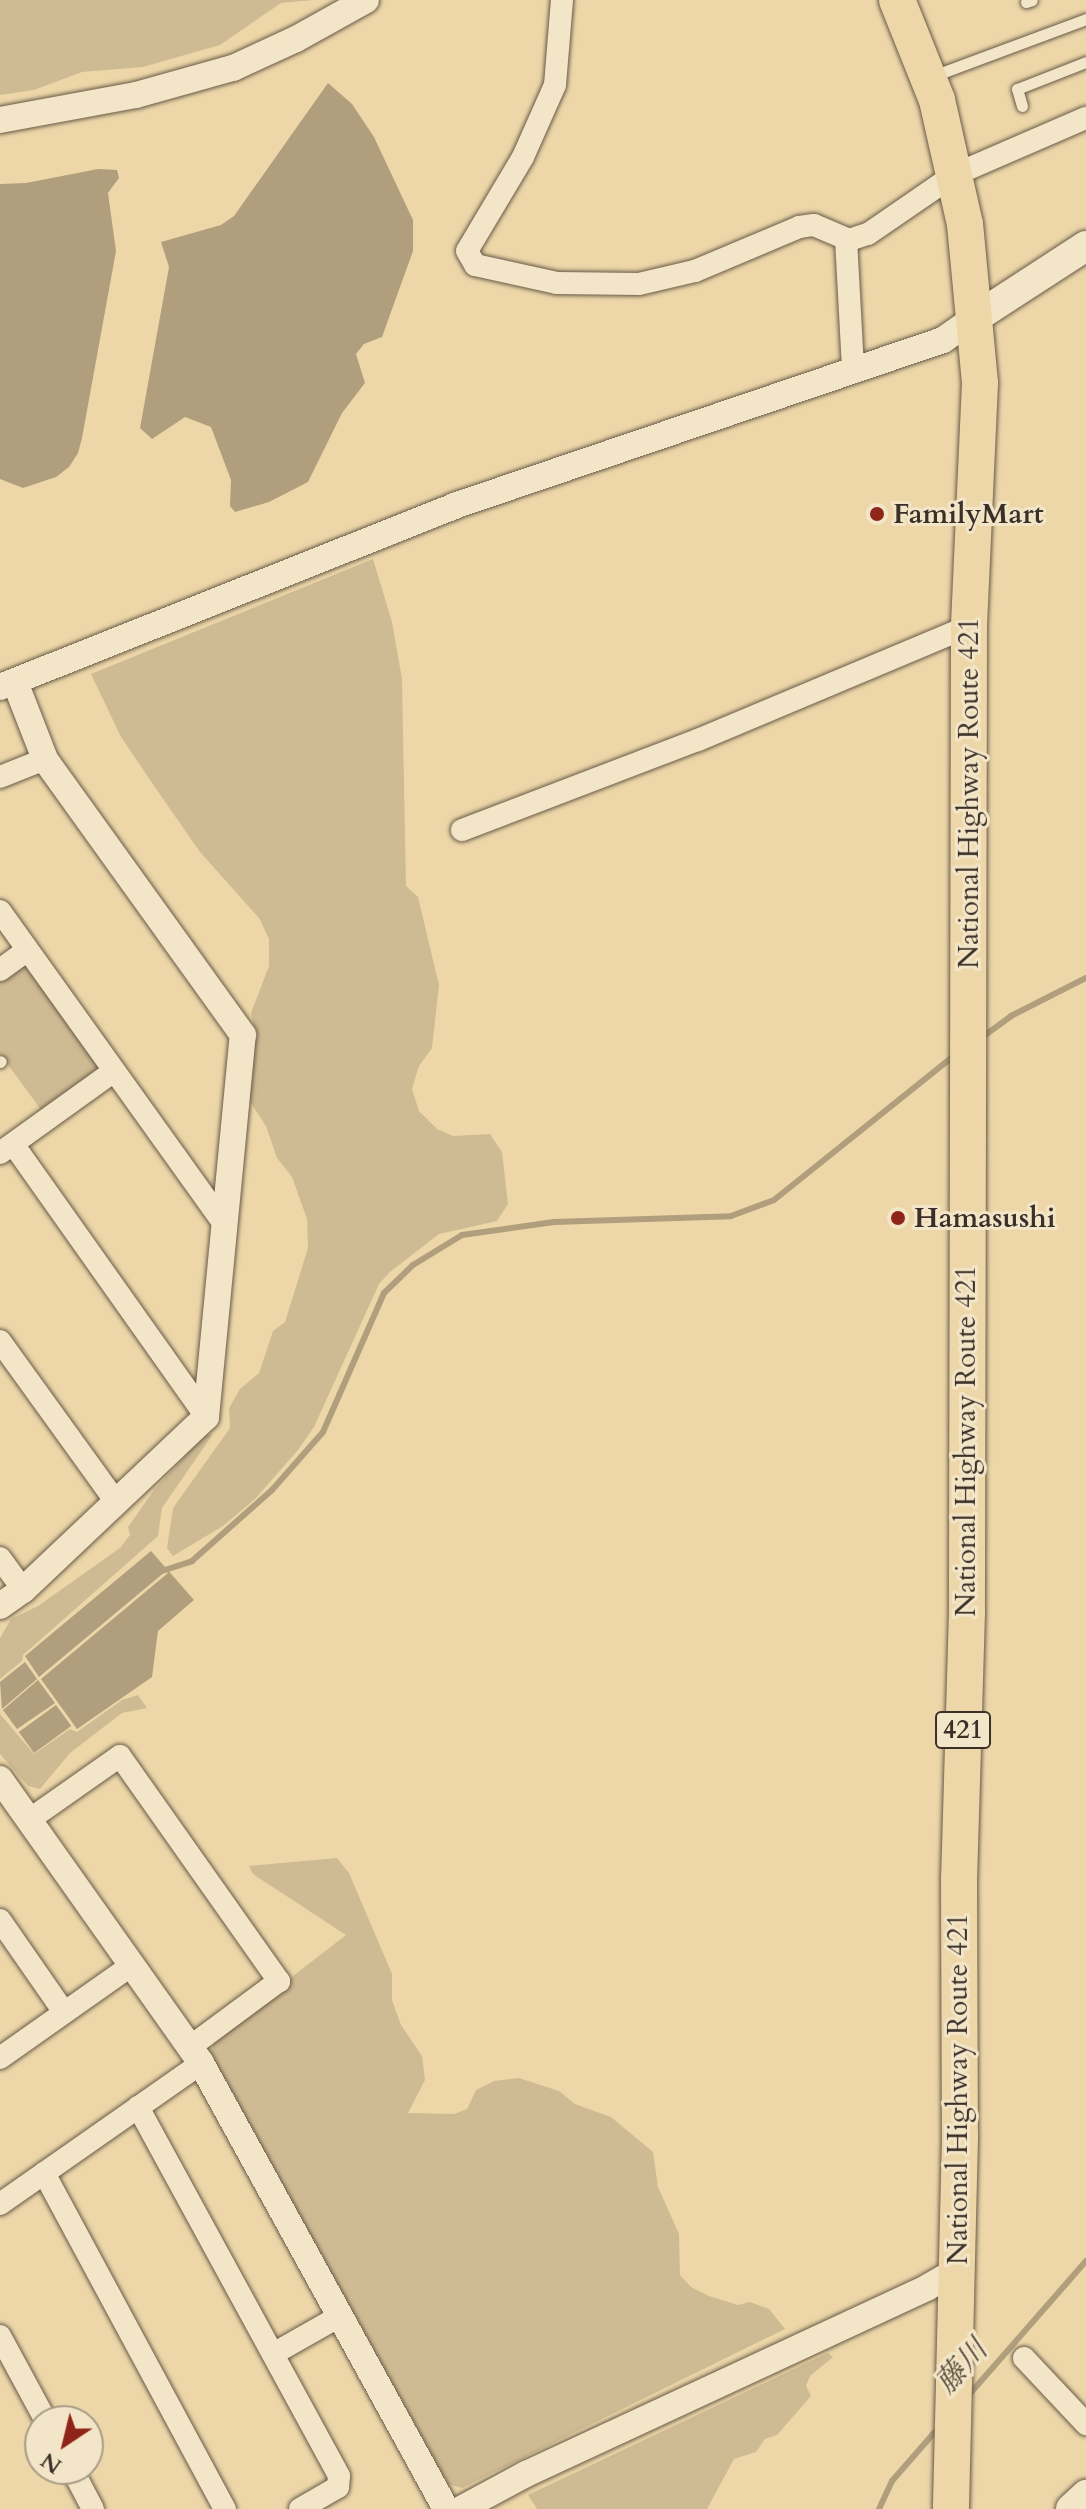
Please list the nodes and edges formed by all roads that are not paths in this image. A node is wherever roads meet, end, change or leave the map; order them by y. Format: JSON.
{"nodes":[{"id":1,"x":366,"y":0,"type":"edge"},
{"id":2,"x":562,"y":0,"type":"edge"},
{"id":3,"x":897,"y":0,"type":"edge"},
{"id":4,"x":1086,"y":19,"type":"edge"},
{"id":5,"x":1086,"y":62,"type":"edge"},
{"id":6,"x":928,"y":78,"type":"junction"},
{"id":7,"x":1022,"y":106,"type":"dead end"},
{"id":8,"x":1086,"y":118,"type":"edge"},
{"id":9,"x":0,"y":120,"type":"edge"},
{"id":10,"x":954,"y":175,"type":"junction"},
{"id":11,"x":846,"y":239,"type":"junction"},
{"id":12,"x":1086,"y":246,"type":"edge"},
{"id":13,"x":975,"y":318,"type":"junction"},
{"id":14,"x":853,"y":370,"type":"junction"},
{"id":15,"x":969,"y":626,"type":"junction"},
{"id":16,"x":7,"y":684,"type":"edge"},
{"id":17,"x":45,"y":759,"type":"junction"},
{"id":18,"x":0,"y":777,"type":"edge"},
{"id":19,"x":462,"y":830,"type":"dead end"},
{"id":20,"x":0,"y":911,"type":"edge"},
{"id":21,"x":28,"y":950,"type":"junction"},
{"id":22,"x":0,"y":970,"type":"edge"},
{"id":23,"x":114,"y":1071,"type":"junction"},
{"id":24,"x":7,"y":1149,"type":"edge"},
{"id":25,"x":224,"y":1224,"type":"junction"},
{"id":26,"x":0,"y":1341,"type":"edge"},
{"id":27,"x":206,"y":1417,"type":"junction"},
{"id":28,"x":117,"y":1503,"type":"junction"},
{"id":29,"x":0,"y":1558,"type":"edge"},
{"id":30,"x":23,"y":1590,"type":"junction"},
{"id":31,"x":0,"y":1606,"type":"edge"},
{"id":32,"x":0,"y":1779,"type":"edge"},
{"id":33,"x":29,"y":1820,"type":"junction"},
{"id":34,"x":0,"y":1920,"type":"edge"},
{"id":35,"x":132,"y":1965,"type":"junction"},
{"id":36,"x":64,"y":2012,"type":"junction"},
{"id":37,"x":196,"y":2054,"type":"junction"},
{"id":38,"x":0,"y":2058,"type":"edge"},
{"id":39,"x":138,"y":2107,"type":"junction"},
{"id":40,"x":44,"y":2173,"type":"junction"},
{"id":41,"x":0,"y":2204,"type":"edge"},
{"id":42,"x":956,"y":2271,"type":"junction"},
{"id":43,"x":340,"y":2316,"type":"junction"},
{"id":44,"x":0,"y":2336,"type":"edge"},
{"id":45,"x":273,"y":2354,"type":"junction"},
{"id":46,"x":1024,"y":2358,"type":"dead end"},
{"id":47,"x":37,"y":2405,"type":"edge"},
{"id":48,"x":1086,"y":2424,"type":"edge"},
{"id":49,"x":80,"y":2485,"type":"edge"},
{"id":50,"x":1086,"y":2495,"type":"edge"},
{"id":51,"x":93,"y":2509,"type":"edge"},
{"id":52,"x":225,"y":2509,"type":"edge"},
{"id":53,"x":300,"y":2509,"type":"edge"},
{"id":54,"x":446,"y":2509,"type":"edge"},
{"id":55,"x":461,"y":2509,"type":"edge"},
{"id":56,"x":951,"y":2509,"type":"edge"},
{"id":57,"x":1071,"y":2509,"type":"edge"}],
"edges":[{"from":1,"to":9,"type":"street"},
{"from":2,"to":11,"type":"street"},
{"from":3,"to":6,"type":"highway","name":"National Highway Route 421","number":"421"},
{"from":4,"to":6,"type":"lane"},
{"from":5,"to":7,"type":"lane"},
{"from":6,"to":10,"type":"highway","name":"National Highway Route 421","number":"421"},
{"from":8,"to":10,"type":"street"},
{"from":10,"to":11,"type":"street"},
{"from":10,"to":13,"type":"highway","name":"National Highway Route 421","number":"421"},
{"from":11,"to":14,"type":"street"},
{"from":12,"to":13,"type":"main road"},
{"from":13,"to":14,"type":"street"},
{"from":13,"to":15,"type":"highway","name":"National Highway Route 421","number":"421"},
{"from":14,"to":16,"type":"street"},
{"from":15,"to":19,"type":"street"},
{"from":15,"to":42,"type":"highway","name":"National Highway Route 421","number":"421"},
{"from":16,"to":17,"type":"street"},
{"from":17,"to":18,"type":"street"},
{"from":17,"to":25,"type":"street"},
{"from":20,"to":21,"type":"street"},
{"from":21,"to":22,"type":"street"},
{"from":21,"to":23,"type":"street"},
{"from":23,"to":24,"type":"street"},
{"from":23,"to":25,"type":"street"},
{"from":24,"to":27,"type":"street"},
{"from":25,"to":27,"type":"street"},
{"from":26,"to":28,"type":"street"},
{"from":27,"to":28,"type":"street"},
{"from":28,"to":30,"type":"street"},
{"from":29,"to":30,"type":"street"},
{"from":30,"to":31,"type":"street"},
{"from":32,"to":33,"type":"street"},
{"from":33,"to":35,"type":"street"},
{"from":33,"to":37,"type":"street"},
{"from":34,"to":36,"type":"street"},
{"from":35,"to":36,"type":"street"},
{"from":35,"to":37,"type":"street"},
{"from":36,"to":38,"type":"street"},
{"from":37,"to":39,"type":"street"},
{"from":37,"to":43,"type":"street"},
{"from":39,"to":40,"type":"street"},
{"from":39,"to":45,"type":"street"},
{"from":40,"to":41,"type":"street"},
{"from":40,"to":52,"type":"street"},
{"from":42,"to":55,"type":"street"},
{"from":42,"to":56,"type":"highway","name":"National Highway Route 421","number":"421"},
{"from":43,"to":45,"type":"street"},
{"from":43,"to":54,"type":"street"},
{"from":44,"to":47,"type":"street"},
{"from":45,"to":53,"type":"street"},
{"from":46,"to":48,"type":"street"},
{"from":49,"to":51,"type":"street"},
{"from":50,"to":57,"type":"main road"}]}
